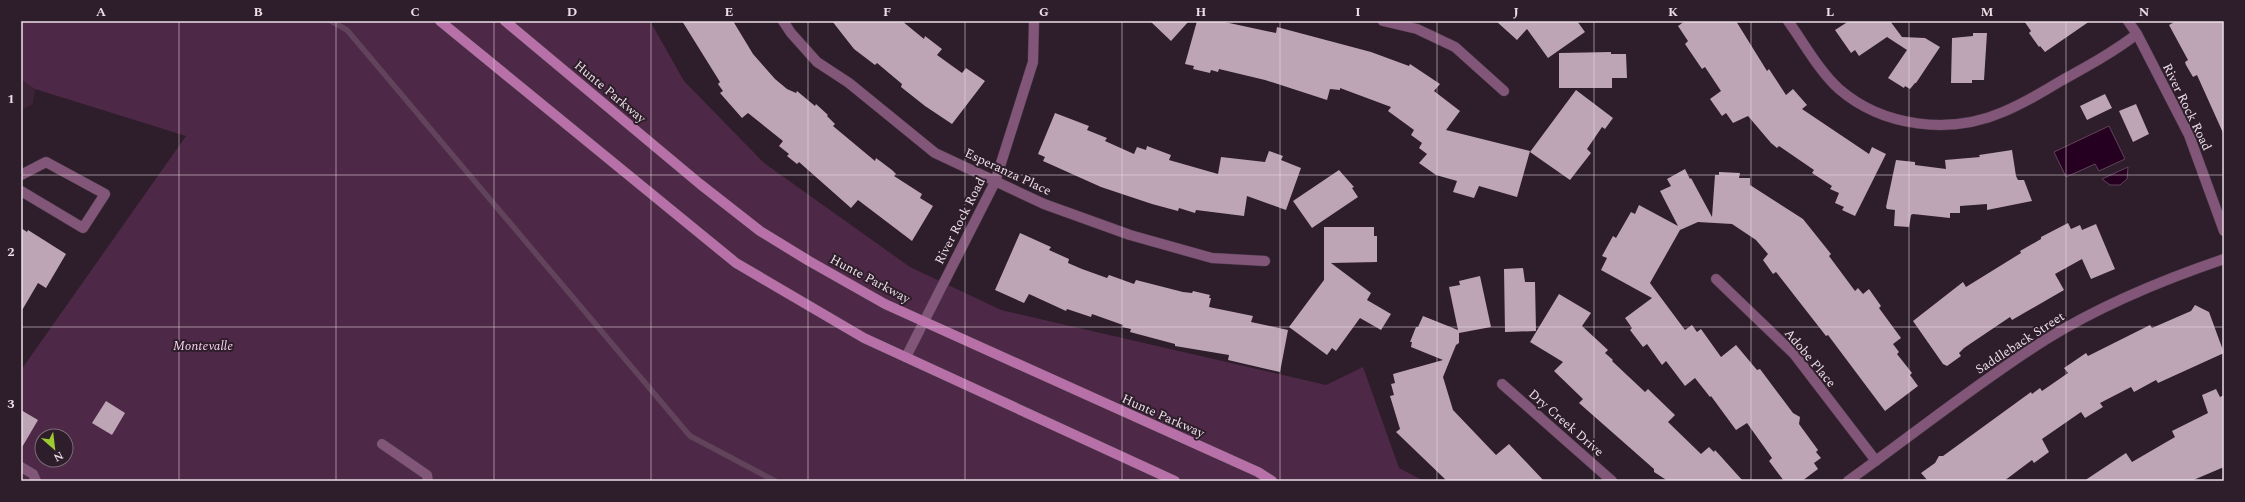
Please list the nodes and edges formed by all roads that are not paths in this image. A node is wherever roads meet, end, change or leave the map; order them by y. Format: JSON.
{"nodes":[{"id":1,"x":440,"y":21,"type":"edge"},
{"id":2,"x":505,"y":21,"type":"edge"},
{"id":3,"x":784,"y":21,"type":"edge"},
{"id":4,"x":1034,"y":21,"type":"edge"},
{"id":5,"x":1383,"y":21,"type":"edge"},
{"id":6,"x":1788,"y":21,"type":"edge"},
{"id":7,"x":2128,"y":21,"type":"edge"},
{"id":8,"x":2136,"y":34,"type":"junction"},
{"id":9,"x":1504,"y":91,"type":"dead end"},
{"id":10,"x":21,"y":175,"type":"edge"},
{"id":11,"x":995,"y":182,"type":"junction"},
{"id":12,"x":21,"y":191,"type":"edge"},
{"id":13,"x":2224,"y":231,"type":"edge"},
{"id":14,"x":2224,"y":259,"type":"edge"},
{"id":15,"x":1265,"y":261,"type":"dead end"},
{"id":16,"x":1716,"y":279,"type":"dead end"},
{"id":17,"x":924,"y":322,"type":"junction"},
{"id":18,"x":906,"y":357,"type":"junction"},
{"id":19,"x":1502,"y":384,"type":"dead end"},
{"id":20,"x":382,"y":444,"type":"dead end"},
{"id":21,"x":1876,"y":461,"type":"junction"},
{"id":22,"x":21,"y":467,"type":"edge"},
{"id":23,"x":36,"y":481,"type":"edge"},
{"id":24,"x":428,"y":481,"type":"edge"},
{"id":25,"x":1175,"y":481,"type":"edge"},
{"id":26,"x":1272,"y":481,"type":"edge"},
{"id":27,"x":1612,"y":481,"type":"edge"},
{"id":28,"x":1848,"y":481,"type":"edge"}],
"edges":[{"from":1,"to":18,"type":"main road"},
{"from":2,"to":17,"type":"main road","name":"Hunte Parkway"},
{"from":3,"to":11,"type":"street","name":"Esperanza Place"},
{"from":4,"to":11,"type":"street","name":"River Rock Road"},
{"from":5,"to":9,"type":"street"},
{"from":6,"to":8,"type":"street"},
{"from":7,"to":8,"type":"street","name":"River Rock Road"},
{"from":8,"to":13,"type":"street","name":"River Rock Road"},
{"from":10,"to":12,"type":"street"},
{"from":11,"to":15,"type":"street","name":"Esperanza Place"},
{"from":11,"to":17,"type":"street","name":"River Rock Road"},
{"from":14,"to":21,"type":"street","name":"Saddleback Street"},
{"from":16,"to":21,"type":"street","name":"Adobe Place"},
{"from":17,"to":18,"type":"street","name":"River Rock Road"},
{"from":17,"to":26,"type":"main road","name":"Hunte Parkway"},
{"from":18,"to":25,"type":"main road"},
{"from":19,"to":27,"type":"street","name":"Dry Creek Drive"},
{"from":20,"to":24,"type":"street"},
{"from":21,"to":28,"type":"street","name":"Saddleback Street"},
{"from":22,"to":23,"type":"street"}]}
